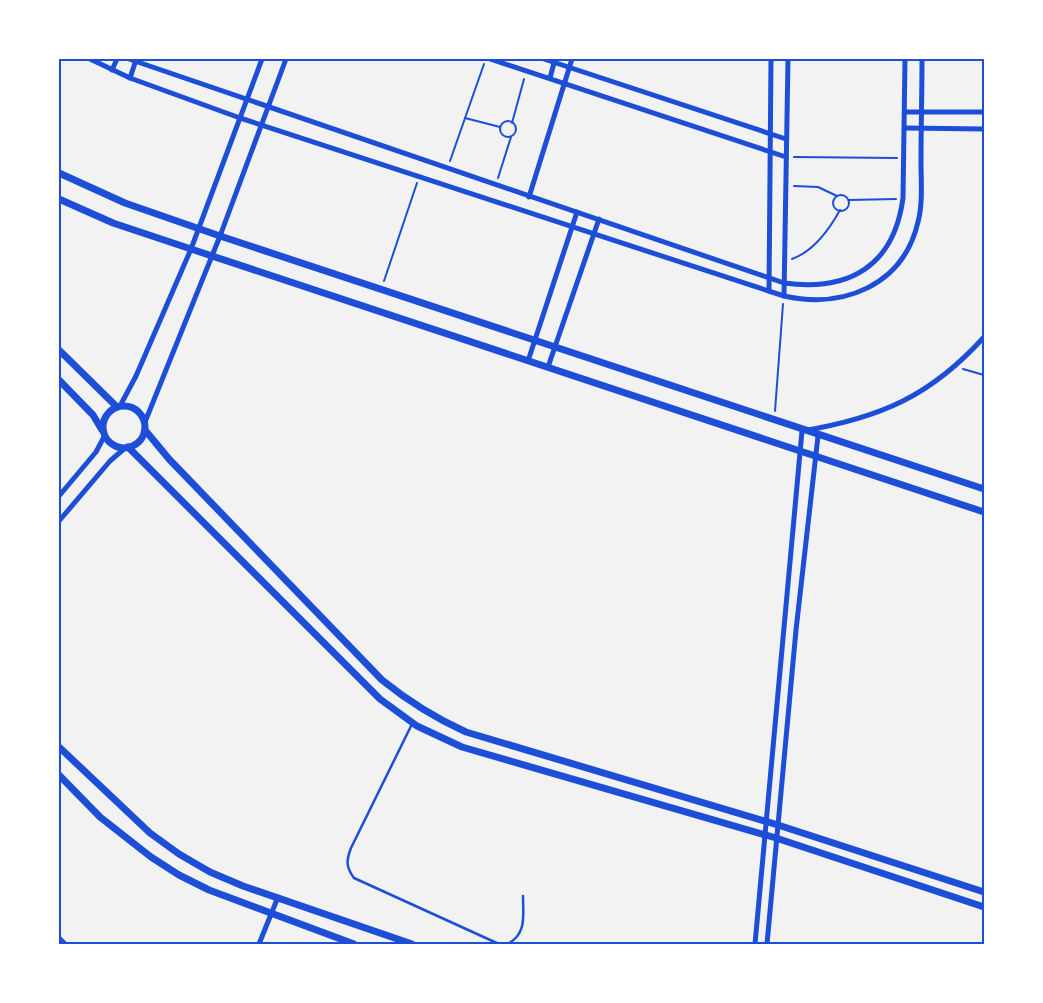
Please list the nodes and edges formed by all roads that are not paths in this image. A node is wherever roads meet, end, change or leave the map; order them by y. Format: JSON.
{"nodes":[{"id":1,"x":90,"y":59,"type":"edge"},
{"id":2,"x":116,"y":59,"type":"edge"},
{"id":3,"x":129,"y":59,"type":"edge"},
{"id":4,"x":262,"y":59,"type":"edge"},
{"id":5,"x":286,"y":59,"type":"edge"},
{"id":6,"x":490,"y":59,"type":"edge"},
{"id":7,"x":544,"y":59,"type":"edge"},
{"id":8,"x":572,"y":59,"type":"edge"},
{"id":9,"x":771,"y":59,"type":"edge"},
{"id":10,"x":788,"y":59,"type":"edge"},
{"id":11,"x":905,"y":59,"type":"edge"},
{"id":12,"x":922,"y":59,"type":"edge"},
{"id":13,"x":136,"y":60,"type":"edge"},
{"id":14,"x":555,"y":60,"type":"edge"},
{"id":15,"x":569,"y":67,"type":"junction"},
{"id":16,"x":112,"y":70,"type":"junction"},
{"id":17,"x":130,"y":78,"type":"junction"},
{"id":18,"x":550,"y":78,"type":"junction"},
{"id":19,"x":564,"y":82,"type":"junction"},
{"id":20,"x":246,"y":100,"type":"junction"},
{"id":21,"x":267,"y":108,"type":"junction"},
{"id":22,"x":905,"y":112,"type":"junction"},
{"id":23,"x":922,"y":112,"type":"junction"},
{"id":24,"x":984,"y":112,"type":"edge"},
{"id":25,"x":240,"y":118,"type":"junction"},
{"id":26,"x":261,"y":125,"type":"junction"},
{"id":27,"x":905,"y":128,"type":"junction"},
{"id":28,"x":921,"y":128,"type":"junction"},
{"id":29,"x":984,"y":129,"type":"edge"},
{"id":30,"x":770,"y":133,"type":"junction"},
{"id":31,"x":786,"y":139,"type":"junction"},
{"id":32,"x":770,"y":152,"type":"junction"},
{"id":33,"x":786,"y":157,"type":"junction"},
{"id":34,"x":59,"y":173,"type":"edge"},
{"id":35,"x":528,"y":197,"type":"junction"},
{"id":36,"x":59,"y":199,"type":"edge"},
{"id":37,"x":578,"y":212,"type":"junction"},
{"id":38,"x":599,"y":219,"type":"junction"},
{"id":39,"x":573,"y":226,"type":"junction"},
{"id":40,"x":199,"y":229,"type":"junction"},
{"id":41,"x":594,"y":234,"type":"junction"},
{"id":42,"x":220,"y":236,"type":"junction"},
{"id":43,"x":191,"y":250,"type":"junction"},
{"id":44,"x":212,"y":256,"type":"junction"},
{"id":45,"x":769,"y":278,"type":"junction"},
{"id":46,"x":784,"y":282,"type":"junction"},
{"id":47,"x":769,"y":291,"type":"junction"},
{"id":48,"x":784,"y":296,"type":"junction"},
{"id":49,"x":984,"y":337,"type":"edge"},
{"id":50,"x":535,"y":341,"type":"junction"},
{"id":51,"x":554,"y":348,"type":"junction"},
{"id":52,"x":59,"y":350,"type":"edge"},
{"id":53,"x":528,"y":361,"type":"junction"},
{"id":54,"x":548,"y":367,"type":"junction"},
{"id":55,"x":59,"y":380,"type":"edge"},
{"id":56,"x":118,"y":407,"type":"junction"},
{"id":57,"x":144,"y":422,"type":"junction"},
{"id":58,"x":145,"y":430,"type":"junction"},
{"id":59,"x":802,"y":431,"type":"junction"},
{"id":60,"x":104,"y":434,"type":"junction"},
{"id":61,"x":818,"y":436,"type":"junction"},
{"id":62,"x":126,"y":448,"type":"junction"},
{"id":63,"x":800,"y":450,"type":"junction"},
{"id":64,"x":816,"y":456,"type":"junction"},
{"id":65,"x":984,"y":489,"type":"edge"},
{"id":66,"x":59,"y":496,"type":"edge"},
{"id":67,"x":984,"y":512,"type":"edge"},
{"id":68,"x":59,"y":522,"type":"edge"},
{"id":69,"x":412,"y":724,"type":"junction"},
{"id":70,"x":59,"y":747,"type":"edge"},
{"id":71,"x":59,"y":774,"type":"edge"},
{"id":72,"x":766,"y":821,"type":"junction"},
{"id":73,"x":778,"y":825,"type":"junction"},
{"id":74,"x":764,"y":835,"type":"junction"},
{"id":75,"x":776,"y":838,"type":"junction"},
{"id":76,"x":984,"y":892,"type":"edge"},
{"id":77,"x":523,"y":896,"type":"dead end"},
{"id":78,"x":278,"y":897,"type":"junction"},
{"id":79,"x":984,"y":907,"type":"edge"},
{"id":80,"x":271,"y":913,"type":"junction"},
{"id":81,"x":59,"y":938,"type":"edge"},
{"id":82,"x":65,"y":944,"type":"edge"},
{"id":83,"x":259,"y":944,"type":"edge"},
{"id":84,"x":354,"y":944,"type":"edge"},
{"id":85,"x":412,"y":944,"type":"edge"},
{"id":86,"x":499,"y":944,"type":"edge"},
{"id":87,"x":508,"y":944,"type":"edge"},
{"id":88,"x":755,"y":944,"type":"edge"},
{"id":89,"x":767,"y":944,"type":"edge"}],
"edges":[{"from":1,"to":16,"type":"street"},
{"from":2,"to":16,"type":"street"},
{"from":3,"to":13,"type":"street"},
{"from":4,"to":20,"type":"street"},
{"from":5,"to":21,"type":"street"},
{"from":6,"to":18,"type":"street"},
{"from":7,"to":14,"type":"street"},
{"from":8,"to":15,"type":"street"},
{"from":9,"to":30,"type":"street"},
{"from":10,"to":31,"type":"street"},
{"from":11,"to":22,"type":"street"},
{"from":12,"to":23,"type":"street"},
{"from":13,"to":17,"type":"street"},
{"from":13,"to":20,"type":"street"},
{"from":14,"to":15,"type":"street"},
{"from":14,"to":18,"type":"street"},
{"from":15,"to":19,"type":"street"},
{"from":15,"to":30,"type":"street"},
{"from":16,"to":17,"type":"street"},
{"from":17,"to":25,"type":"street"},
{"from":18,"to":19,"type":"street"},
{"from":19,"to":32,"type":"street"},
{"from":19,"to":35,"type":"street"},
{"from":20,"to":21,"type":"street"},
{"from":20,"to":25,"type":"street"},
{"from":21,"to":26,"type":"street"},
{"from":21,"to":35,"type":"street"},
{"from":22,"to":23,"type":"street"},
{"from":22,"to":27,"type":"street"},
{"from":23,"to":24,"type":"street"},
{"from":23,"to":28,"type":"street"},
{"from":25,"to":26,"type":"street"},
{"from":25,"to":40,"type":"street"},
{"from":26,"to":39,"type":"street"},
{"from":26,"to":42,"type":"street"},
{"from":27,"to":28,"type":"street"},
{"from":27,"to":46,"type":"street"},
{"from":28,"to":29,"type":"street"},
{"from":28,"to":48,"type":"street"},
{"from":30,"to":31,"type":"street"},
{"from":30,"to":32,"type":"street"},
{"from":31,"to":33,"type":"street"},
{"from":32,"to":33,"type":"street"},
{"from":32,"to":45,"type":"street"},
{"from":33,"to":46,"type":"street"},
{"from":34,"to":40,"type":"street"},
{"from":35,"to":37,"type":"street"},
{"from":36,"to":43,"type":"street"},
{"from":37,"to":38,"type":"street"},
{"from":37,"to":39,"type":"street"},
{"from":38,"to":41,"type":"street"},
{"from":38,"to":45,"type":"street"},
{"from":39,"to":41,"type":"street"},
{"from":39,"to":50,"type":"street"},
{"from":40,"to":42,"type":"street"},
{"from":40,"to":43,"type":"street"},
{"from":41,"to":47,"type":"street"},
{"from":41,"to":51,"type":"street"},
{"from":42,"to":44,"type":"street"},
{"from":42,"to":50,"type":"street"},
{"from":43,"to":44,"type":"street"},
{"from":43,"to":56,"type":"street"},
{"from":44,"to":53,"type":"street"},
{"from":44,"to":57,"type":"street"},
{"from":45,"to":46,"type":"street"},
{"from":45,"to":47,"type":"street"},
{"from":46,"to":48,"type":"street"},
{"from":47,"to":48,"type":"street"},
{"from":49,"to":59,"type":"street"},
{"from":50,"to":51,"type":"street"},
{"from":50,"to":53,"type":"street"},
{"from":51,"to":54,"type":"street"},
{"from":51,"to":59,"type":"street"},
{"from":52,"to":56,"type":"street"},
{"from":53,"to":54,"type":"street"},
{"from":54,"to":63,"type":"street"},
{"from":55,"to":60,"type":"street"},
{"from":56,"to":57,"type":"street"},
{"from":56,"to":60,"type":"street"},
{"from":57,"to":58,"type":"street"},
{"from":58,"to":62,"type":"street"},
{"from":58,"to":72,"type":"street"},
{"from":59,"to":61,"type":"street"},
{"from":59,"to":63,"type":"street"},
{"from":60,"to":62,"type":"street"},
{"from":60,"to":66,"type":"street"},
{"from":61,"to":64,"type":"street"},
{"from":61,"to":65,"type":"street"},
{"from":62,"to":68,"type":"street"},
{"from":62,"to":69,"type":"street"},
{"from":63,"to":64,"type":"street"},
{"from":63,"to":72,"type":"street"},
{"from":64,"to":67,"type":"street"},
{"from":64,"to":73,"type":"street"},
{"from":69,"to":74,"type":"street"},
{"from":69,"to":86,"type":"lane"},
{"from":70,"to":78,"type":"street"},
{"from":71,"to":80,"type":"street"},
{"from":72,"to":73,"type":"street"},
{"from":72,"to":74,"type":"street"},
{"from":73,"to":75,"type":"street"},
{"from":73,"to":76,"type":"street"},
{"from":74,"to":75,"type":"street"},
{"from":74,"to":88,"type":"street"},
{"from":75,"to":79,"type":"street"},
{"from":75,"to":89,"type":"street"},
{"from":77,"to":87,"type":"lane"},
{"from":78,"to":80,"type":"street"},
{"from":78,"to":85,"type":"street"},
{"from":80,"to":83,"type":"street"},
{"from":80,"to":84,"type":"street"},
{"from":81,"to":82,"type":"street"}]}
